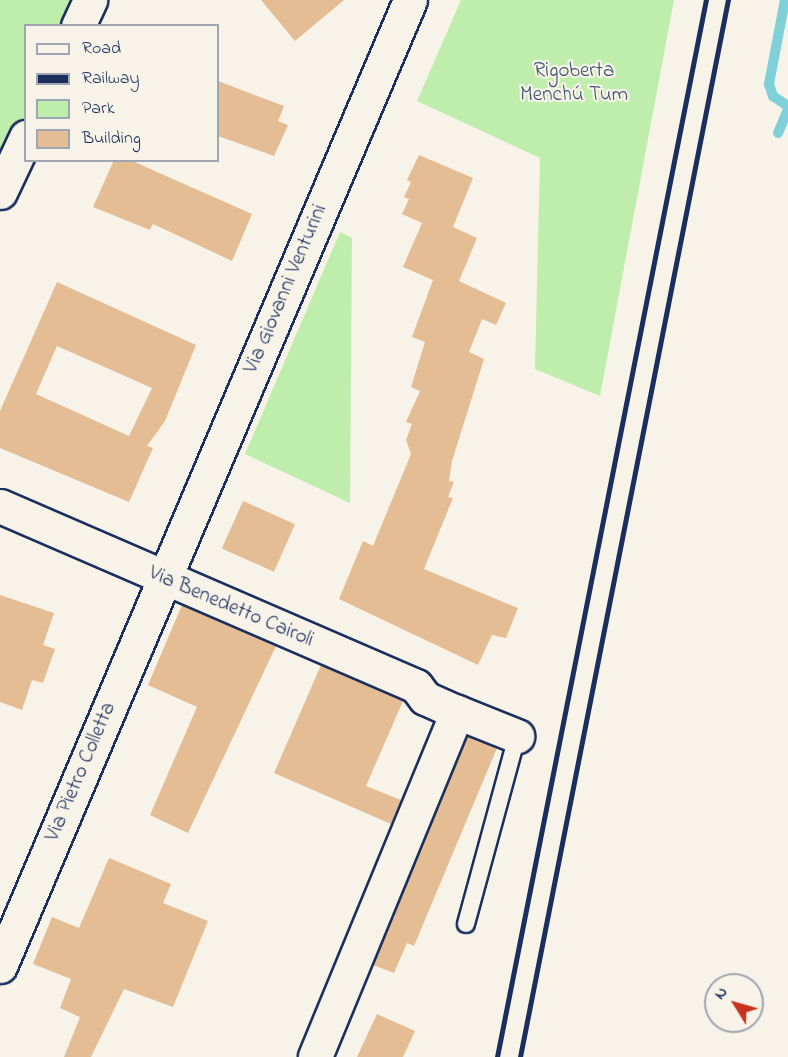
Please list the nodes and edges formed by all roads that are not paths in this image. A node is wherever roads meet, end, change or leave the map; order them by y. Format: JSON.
{"nodes":[{"id":1,"x":90,"y":0,"type":"edge"},
{"id":2,"x":410,"y":0,"type":"edge"},
{"id":3,"x":79,"y":24,"type":"edge"},
{"id":4,"x":24,"y":141,"type":"edge"},
{"id":5,"x":0,"y":192,"type":"edge"},
{"id":6,"x":0,"y":506,"type":"edge"},
{"id":7,"x":162,"y":578,"type":"junction"},
{"id":8,"x":457,"y":712,"type":"junction"},
{"id":9,"x":517,"y":736,"type":"joint"},
{"id":10,"x":466,"y":924,"type":"dead end"},
{"id":11,"x":0,"y":966,"type":"edge"},
{"id":12,"x":315,"y":1057,"type":"edge"}],
"edges":[{"from":1,"to":3,"type":"street"},
{"from":2,"to":7,"type":"street","name":"Via Giovanni Venturini"},
{"from":4,"to":5,"type":"street"},
{"from":6,"to":7,"type":"street","name":"Via Benedetto Cairoli"},
{"from":7,"to":8,"type":"street","name":"Via Benedetto Cairoli"},
{"from":7,"to":11,"type":"street","name":"Via Pietro Colletta"},
{"from":8,"to":9,"type":"street","name":"Via Benedetto Cairoli"},
{"from":8,"to":12,"type":"street"},
{"from":9,"to":10,"type":"lane"}]}
